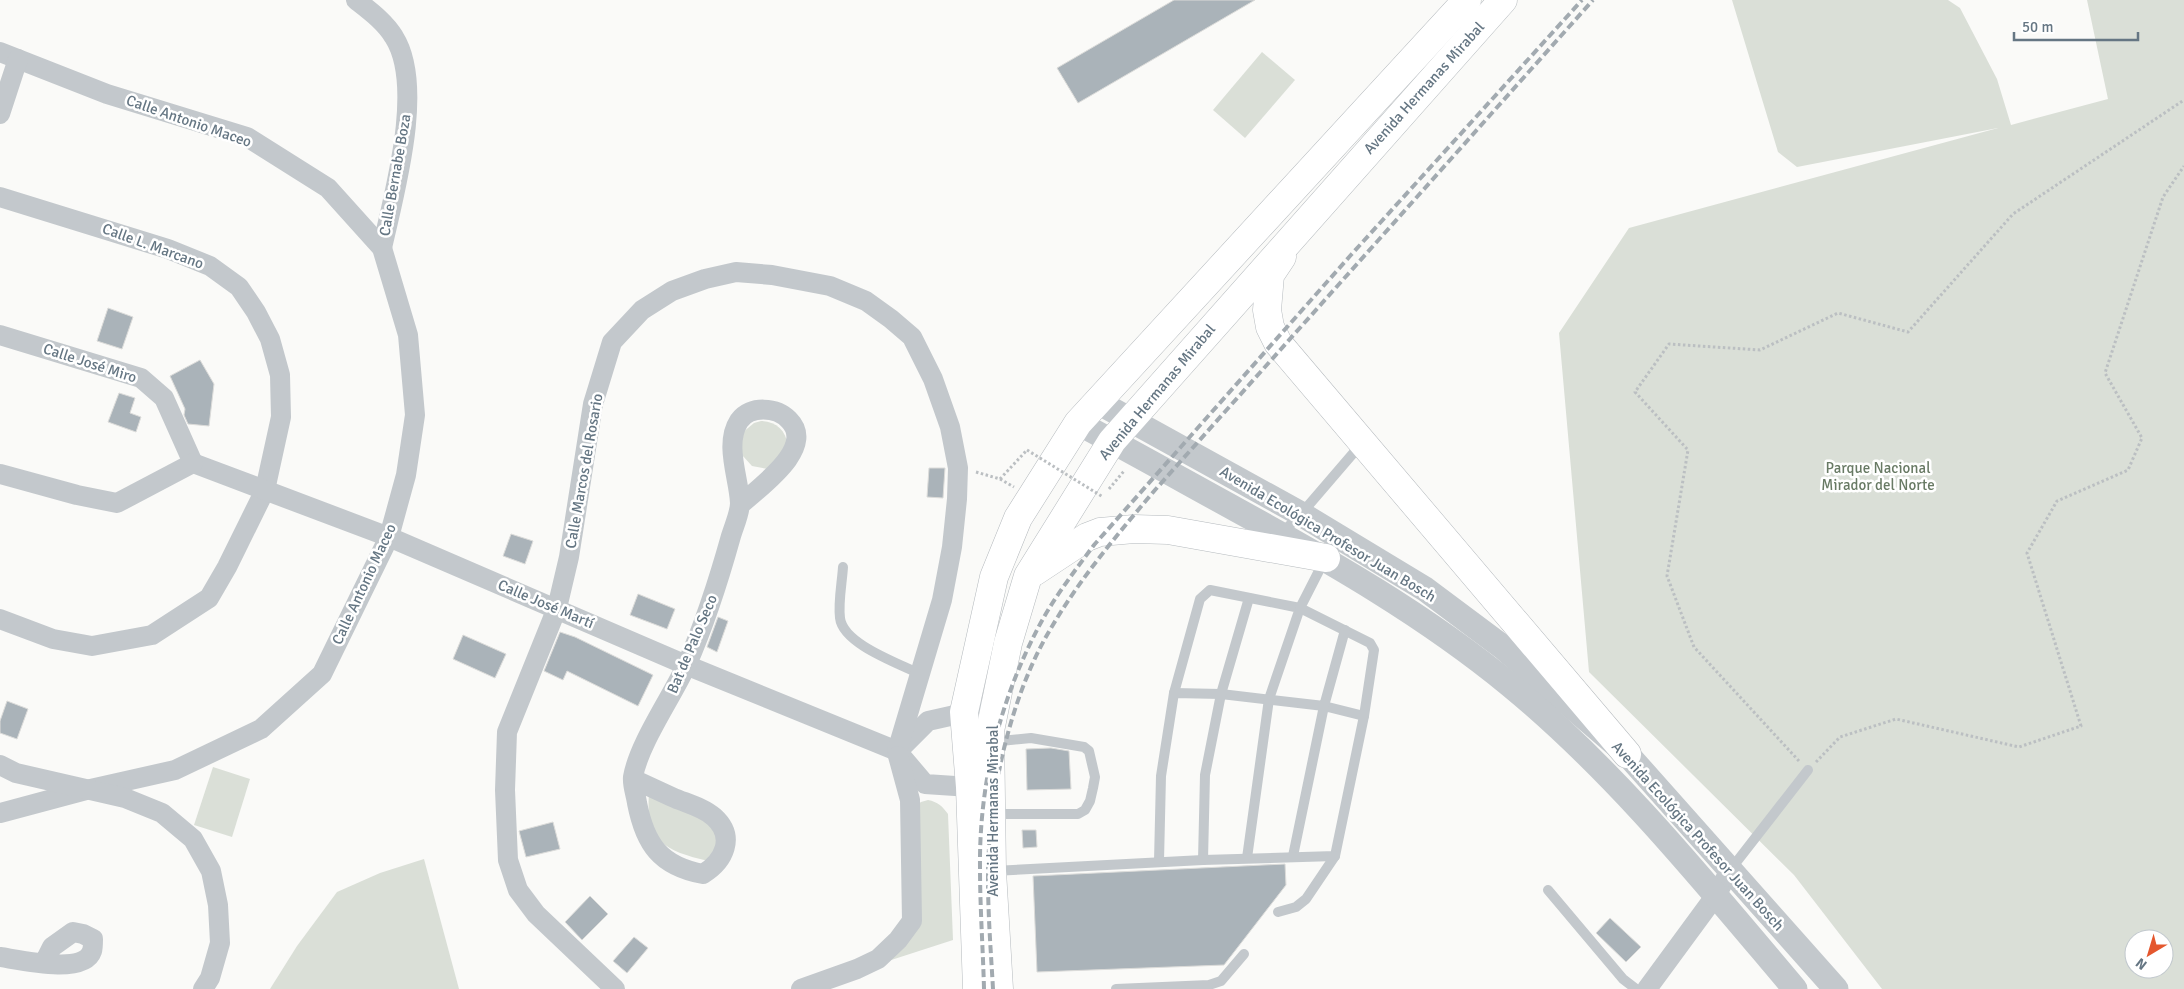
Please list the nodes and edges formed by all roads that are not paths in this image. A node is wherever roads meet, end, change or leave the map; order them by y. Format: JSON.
{"nodes":[{"id":1,"x":356,"y":0,"type":"edge"},
{"id":2,"x":1486,"y":5,"type":"edge"},
{"id":3,"x":9,"y":55,"type":"edge"},
{"id":4,"x":0,"y":114,"type":"edge"},
{"id":5,"x":0,"y":197,"type":"edge"},
{"id":6,"x":1305,"y":222,"type":"junction"},
{"id":7,"x":382,"y":248,"type":"junction"},
{"id":8,"x":0,"y":335,"type":"edge"},
{"id":9,"x":1098,"y":402,"type":"junction"},
{"id":10,"x":1129,"y":420,"type":"junction"},
{"id":11,"x":1078,"y":424,"type":"junction"},
{"id":12,"x":1112,"y":441,"type":"junction"},
{"id":13,"x":1362,"y":442,"type":"junction"},
{"id":14,"x":193,"y":463,"type":"junction"},
{"id":15,"x":0,"y":474,"type":"edge"},
{"id":16,"x":265,"y":490,"type":"junction"},
{"id":17,"x":740,"y":505,"type":"junction"},
{"id":18,"x":1301,"y":514,"type":"junction"},
{"id":19,"x":1281,"y":534,"type":"junction"},
{"id":20,"x":388,"y":537,"type":"junction"},
{"id":21,"x":1326,"y":558,"type":"junction"},
{"id":22,"x":843,"y":568,"type":"dead end"},
{"id":23,"x":1028,"y":576,"type":"junction"},
{"id":24,"x":1250,"y":598,"type":"junction"},
{"id":25,"x":557,"y":608,"type":"junction"},
{"id":26,"x":1300,"y":608,"type":"junction"},
{"id":27,"x":0,"y":619,"type":"edge"},
{"id":28,"x":1345,"y":630,"type":"junction"},
{"id":29,"x":686,"y":665,"type":"junction"},
{"id":30,"x":920,"y":674,"type":"junction"},
{"id":31,"x":1174,"y":692,"type":"junction"},
{"id":32,"x":1221,"y":694,"type":"junction"},
{"id":33,"x":1269,"y":699,"type":"junction"},
{"id":34,"x":1324,"y":706,"type":"junction"},
{"id":35,"x":995,"y":707,"type":"junction"},
{"id":36,"x":964,"y":712,"type":"junction"},
{"id":37,"x":1364,"y":716,"type":"junction"},
{"id":38,"x":990,"y":742,"type":"junction"},
{"id":39,"x":897,"y":752,"type":"junction"},
{"id":40,"x":1627,"y":754,"type":"junction"},
{"id":41,"x":0,"y":765,"type":"edge"},
{"id":42,"x":1808,"y":770,"type":"road end"},
{"id":43,"x":633,"y":779,"type":"junction"},
{"id":44,"x":980,"y":784,"type":"junction"},
{"id":45,"x":86,"y":790,"type":"junction"},
{"id":46,"x":0,"y":813,"type":"edge"},
{"id":47,"x":991,"y":814,"type":"junction"},
{"id":48,"x":1293,"y":856,"type":"junction"},
{"id":49,"x":1335,"y":856,"type":"junction"},
{"id":50,"x":1247,"y":858,"type":"junction"},
{"id":51,"x":1203,"y":860,"type":"junction"},
{"id":52,"x":1159,"y":861,"type":"junction"},
{"id":53,"x":1731,"y":869,"type":"junction"},
{"id":54,"x":992,"y":871,"type":"junction"},
{"id":55,"x":1548,"y":890,"type":"dead end"},
{"id":56,"x":1716,"y":895,"type":"junction"},
{"id":57,"x":1278,"y":912,"type":"dead end"},
{"id":58,"x":1244,"y":954,"type":"dead end"},
{"id":59,"x":0,"y":957,"type":"edge"},
{"id":60,"x":44,"y":964,"type":"dead end"},
{"id":61,"x":203,"y":989,"type":"edge"},
{"id":62,"x":615,"y":989,"type":"edge"},
{"id":63,"x":801,"y":989,"type":"edge"},
{"id":64,"x":977,"y":989,"type":"edge"},
{"id":65,"x":999,"y":989,"type":"edge"},
{"id":66,"x":1116,"y":989,"type":"edge"},
{"id":67,"x":1636,"y":989,"type":"edge"},
{"id":68,"x":1647,"y":989,"type":"edge"},
{"id":69,"x":1795,"y":989,"type":"edge"},
{"id":70,"x":1836,"y":989,"type":"edge"}],
"edges":[{"from":1,"to":7,"type":"street","name":"Calle Bernabe Boza"},
{"from":2,"to":6,"type":"main road","name":"Avenida Hermanas Mirabal"},
{"from":2,"to":9,"type":"main road","name":"Avenida Hermanas Mirabal"},
{"from":3,"to":4,"type":"street"},
{"from":3,"to":7,"type":"street","name":"Calle Antonio Maceo"},
{"from":5,"to":16,"type":"street","name":"Calle L. Marcano"},
{"from":6,"to":10,"type":"main road","name":"Avenida Hermanas Mirabal"},
{"from":6,"to":13,"type":"main road"},
{"from":7,"to":20,"type":"street","name":"Calle Antonio Maceo"},
{"from":8,"to":14,"type":"street","name":"Calle José Miro"},
{"from":9,"to":10,"type":"street","name":"Avenida Ecológica Profesor Juan Bosch"},
{"from":9,"to":11,"type":"main road","name":"Avenida Hermanas Mirabal"},
{"from":10,"to":12,"type":"main road","name":"Avenida Hermanas Mirabal"},
{"from":10,"to":18,"type":"street","name":"Avenida Ecológica Profesor Juan Bosch"},
{"from":11,"to":12,"type":"street","name":"Avenida Ecológica Profesor Juan Bosch"},
{"from":11,"to":36,"type":"main road","name":"Avenida Hermanas Mirabal"},
{"from":12,"to":19,"type":"street","name":"Avenida Ecológica Profesor Juan Bosch"},
{"from":12,"to":23,"type":"main road","name":"Avenida Hermanas Mirabal"},
{"from":13,"to":18,"type":"lane"},
{"from":13,"to":40,"type":"main road"},
{"from":14,"to":15,"type":"street"},
{"from":14,"to":16,"type":"street","name":"Calle José Martí"},
{"from":16,"to":20,"type":"street","name":"Calle José Martí"},
{"from":16,"to":27,"type":"street","name":"Calle L. Marcano"},
{"from":17,"to":17,"type":"street","name":"Bat de Palo Seco"},
{"from":17,"to":29,"type":"street","name":"Bat de Palo Seco"},
{"from":18,"to":19,"type":"lane"},
{"from":18,"to":40,"type":"street","name":"Avenida Ecológica Profesor Juan Bosch"},
{"from":19,"to":21,"type":"street","name":"Avenida Ecológica Profesor Juan Bosch"},
{"from":20,"to":25,"type":"street","name":"Calle José Martí"},
{"from":20,"to":45,"type":"street","name":"Calle Antonio Maceo"},
{"from":21,"to":23,"type":"main road"},
{"from":21,"to":26,"type":"lane"},
{"from":21,"to":56,"type":"street","name":"Avenida Ecológica Profesor Juan Bosch"},
{"from":22,"to":30,"type":"lane"},
{"from":23,"to":35,"type":"main road","name":"Avenida Hermanas Mirabal"},
{"from":24,"to":26,"type":"lane"},
{"from":24,"to":31,"type":"lane"},
{"from":24,"to":32,"type":"lane"},
{"from":25,"to":29,"type":"street","name":"Calle José Martí"},
{"from":25,"to":30,"type":"street","name":"Calle Marcos del Rosario"},
{"from":25,"to":62,"type":"street","name":"Calle Marcos del Rosario"},
{"from":26,"to":28,"type":"lane"},
{"from":26,"to":33,"type":"lane"},
{"from":28,"to":34,"type":"lane"},
{"from":28,"to":37,"type":"lane"},
{"from":29,"to":39,"type":"street","name":"Calle José Martí"},
{"from":29,"to":43,"type":"street","name":"Bat de Palo Seco"},
{"from":30,"to":39,"type":"street","name":"Calle Marcos del Rosario"},
{"from":31,"to":32,"type":"lane"},
{"from":31,"to":52,"type":"lane"},
{"from":32,"to":33,"type":"lane"},
{"from":32,"to":51,"type":"lane"},
{"from":33,"to":34,"type":"lane"},
{"from":33,"to":50,"type":"lane"},
{"from":34,"to":37,"type":"lane"},
{"from":34,"to":48,"type":"lane"},
{"from":35,"to":36,"type":"street"},
{"from":35,"to":38,"type":"main road","name":"Avenida Hermanas Mirabal"},
{"from":36,"to":39,"type":"street"},
{"from":36,"to":44,"type":"main road","name":"Avenida Hermanas Mirabal"},
{"from":37,"to":49,"type":"lane"},
{"from":38,"to":44,"type":"main road","name":"Avenida Hermanas Mirabal"},
{"from":38,"to":47,"type":"lane"},
{"from":39,"to":44,"type":"street"},
{"from":39,"to":63,"type":"street"},
{"from":40,"to":53,"type":"street","name":"Avenida Ecológica Profesor Juan Bosch"},
{"from":41,"to":45,"type":"street"},
{"from":42,"to":53,"type":"lane"},
{"from":43,"to":43,"type":"street","name":"Bat de Palo Seco"},
{"from":44,"to":47,"type":"main road","name":"Avenida Hermanas Mirabal"},
{"from":44,"to":64,"type":"main road","name":"Avenida Hermanas Mirabal"},
{"from":45,"to":46,"type":"street","name":"Calle Antonio Maceo"},
{"from":45,"to":61,"type":"street"},
{"from":47,"to":54,"type":"main road","name":"Avenida Hermanas Mirabal"},
{"from":48,"to":49,"type":"lane"},
{"from":48,"to":50,"type":"lane"},
{"from":49,"to":57,"type":"lane"},
{"from":50,"to":51,"type":"lane"},
{"from":51,"to":52,"type":"lane"},
{"from":52,"to":54,"type":"lane"},
{"from":53,"to":56,"type":"street"},
{"from":53,"to":70,"type":"street","name":"Avenida Ecológica Profesor Juan Bosch"},
{"from":54,"to":65,"type":"main road","name":"Avenida Hermanas Mirabal"},
{"from":55,"to":67,"type":"lane"},
{"from":56,"to":68,"type":"street"},
{"from":56,"to":69,"type":"street","name":"Avenida Ecológica Profesor Juan Bosch"},
{"from":58,"to":66,"type":"lane"},
{"from":59,"to":60,"type":"street"}]}
